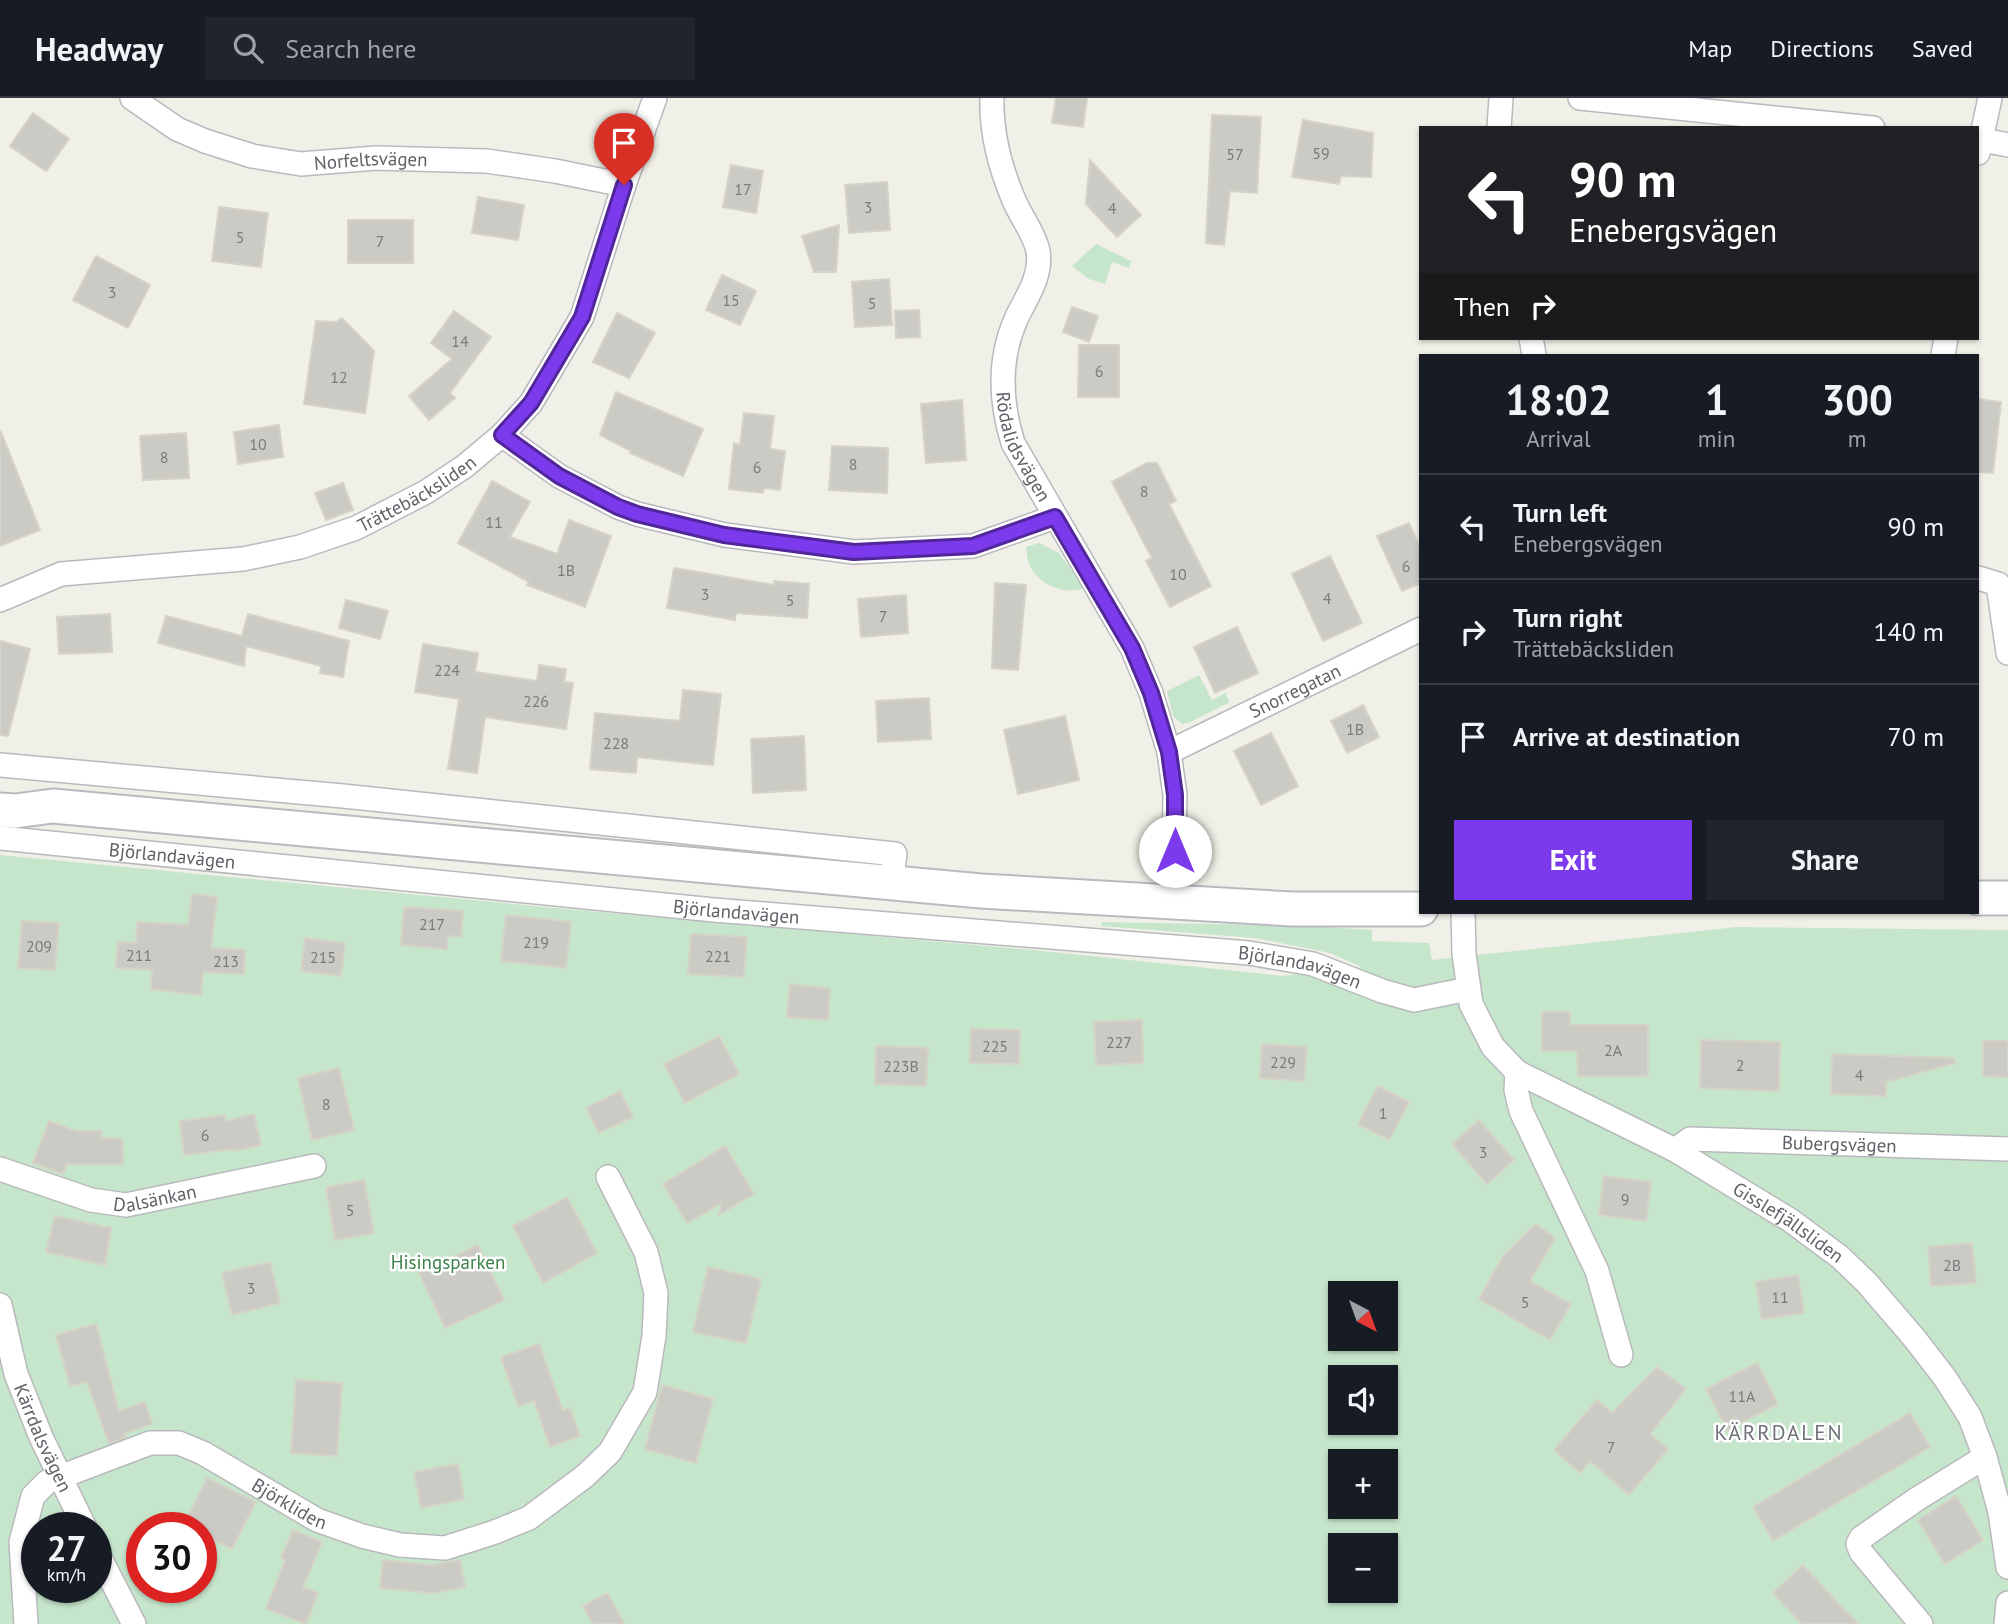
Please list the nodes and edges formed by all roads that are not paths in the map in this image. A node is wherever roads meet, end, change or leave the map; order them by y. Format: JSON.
{"nodes":[{"id":1,"x":132,"y":98,"type":"edge"},
{"id":2,"x":655,"y":98,"type":"edge"},
{"id":3,"x":992,"y":98,"type":"edge"},
{"id":4,"x":1501,"y":98,"type":"edge"},
{"id":5,"x":1580,"y":98,"type":"edge"},
{"id":6,"x":1990,"y":98,"type":"edge"},
{"id":7,"x":1499,"y":126,"type":"edge"},
{"id":8,"x":1854,"y":126,"type":"edge"},
{"id":9,"x":1979,"y":140,"type":"edge"},
{"id":10,"x":1979,"y":144,"type":"edge"},
{"id":11,"x":2008,"y":145,"type":"edge"},
{"id":12,"x":624,"y":185,"type":"junction"},
{"id":13,"x":502,"y":435,"type":"junction"},
{"id":14,"x":1055,"y":517,"type":"junction"},
{"id":15,"x":1994,"y":582,"type":"edge"},
{"id":16,"x":0,"y":600,"type":"edge"},
{"id":17,"x":1419,"y":630,"type":"edge"},
{"id":18,"x":2008,"y":653,"type":"edge"},
{"id":19,"x":1169,"y":752,"type":"junction"},
{"id":20,"x":0,"y":765,"type":"edge"},
{"id":21,"x":0,"y":793,"type":"edge"},
{"id":22,"x":53,"y":806,"type":"junction"},
{"id":23,"x":0,"y":810,"type":"edge"},
{"id":24,"x":0,"y":838,"type":"edge"},
{"id":25,"x":891,"y":883,"type":"junction"},
{"id":26,"x":1979,"y":898,"type":"edge"},
{"id":27,"x":2008,"y":898,"type":"edge"},
{"id":28,"x":1173,"y":903,"type":"junction"},
{"id":29,"x":1419,"y":909,"type":"edge"},
{"id":30,"x":1463,"y":914,"type":"edge"},
{"id":31,"x":1468,"y":989,"type":"junction"},
{"id":32,"x":1517,"y":1072,"type":"junction"},
{"id":33,"x":2008,"y":1149,"type":"edge"},
{"id":34,"x":1675,"y":1150,"type":"junction"},
{"id":35,"x":314,"y":1166,"type":"dead end"},
{"id":36,"x":0,"y":1168,"type":"edge"},
{"id":37,"x":608,"y":1177,"type":"dead end"},
{"id":38,"x":0,"y":1305,"type":"edge"},
{"id":39,"x":1621,"y":1355,"type":"dead end"},
{"id":40,"x":1985,"y":1457,"type":"junction"},
{"id":41,"x":59,"y":1477,"type":"junction"},
{"id":42,"x":77,"y":1512,"type":"edge"},
{"id":43,"x":2008,"y":1567,"type":"edge"},
{"id":44,"x":112,"y":1581,"type":"edge"},
{"id":45,"x":2008,"y":1603,"type":"edge"},
{"id":46,"x":26,"y":1624,"type":"edge"},
{"id":47,"x":134,"y":1624,"type":"edge"},
{"id":48,"x":1921,"y":1624,"type":"edge"},
{"id":49,"x":2006,"y":1624,"type":"edge"}],
"edges":[{"from":1,"to":12,"type":"street","name":"Norfeltsvägen"},
{"from":2,"to":12,"type":"street","name":"Trättebäcksliden"},
{"from":3,"to":14,"type":"street","name":"Rödalidsvägen"},
{"from":4,"to":7,"type":"street"},
{"from":5,"to":8,"type":"street"},
{"from":6,"to":9,"type":"street"},
{"from":10,"to":11,"type":"street"},
{"from":12,"to":13,"type":"street","name":"Trättebäcksliden"},
{"from":13,"to":14,"type":"street"},
{"from":13,"to":16,"type":"street","name":"Trättebäcksliden"},
{"from":14,"to":19,"type":"street","name":"Rödalidsvägen"},
{"from":15,"to":18,"type":"street"},
{"from":17,"to":19,"type":"street","name":"Snorregatan"},
{"from":19,"to":28,"type":"street","name":"Rödalidsvägen"},
{"from":20,"to":25,"type":"street"},
{"from":21,"to":22,"type":"street","name":"Björlandavägen"},
{"from":22,"to":23,"type":"street","name":"Björlandavägen"},
{"from":22,"to":25,"type":"street","name":"Björlandavägen"},
{"from":24,"to":31,"type":"street","name":"Björlandavägen"},
{"from":25,"to":28,"type":"street","name":"Björlandavägen"},
{"from":26,"to":27,"type":"street"},
{"from":28,"to":29,"type":"street","name":"Björlandavägen"},
{"from":30,"to":31,"type":"street","name":"Gisslefjällsliden"},
{"from":31,"to":32,"type":"street","name":"Gisslefjällsliden"},
{"from":32,"to":34,"type":"street","name":"Gisslefjällsliden"},
{"from":32,"to":39,"type":"street"},
{"from":33,"to":34,"type":"street","name":"Bubergsvägen"},
{"from":34,"to":40,"type":"street","name":"Gisslefjällsliden"},
{"from":35,"to":36,"type":"street","name":"Dalsänkan"},
{"from":37,"to":41,"type":"street","name":"Björkliden"},
{"from":38,"to":41,"type":"street","name":"Kärrdalsvägen"},
{"from":40,"to":43,"type":"street","name":"Gisslefjällsliden"},
{"from":40,"to":48,"type":"street"},
{"from":41,"to":42,"type":"street","name":"Kärrdalsvägen"},
{"from":41,"to":46,"type":"street","name":"Björkliden"},
{"from":44,"to":47,"type":"street"},
{"from":45,"to":49,"type":"street"}]}
